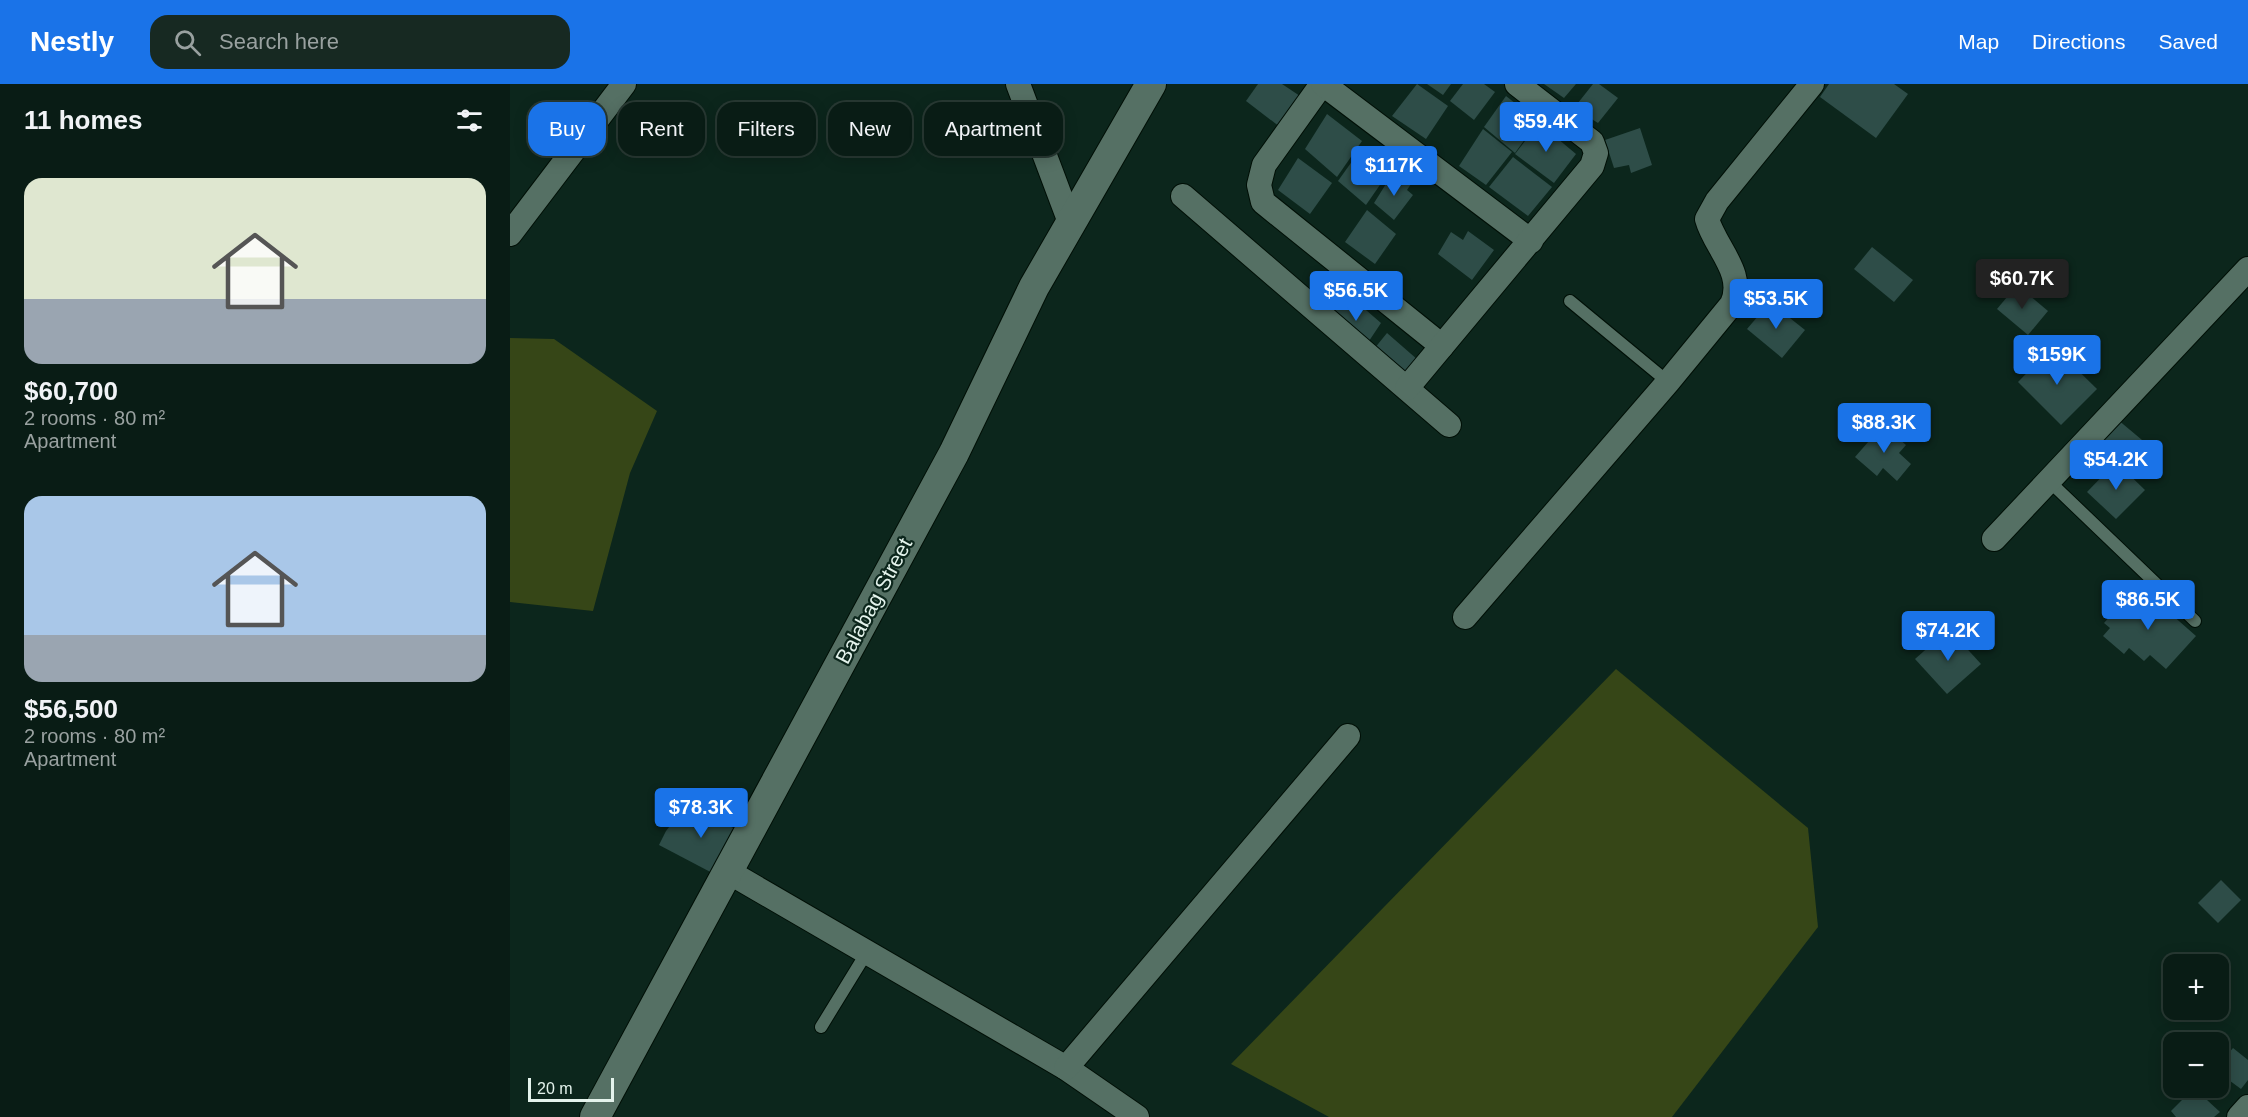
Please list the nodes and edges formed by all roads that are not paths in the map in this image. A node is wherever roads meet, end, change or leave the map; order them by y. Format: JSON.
{"nodes":[{"id":1,"x":624,"y":84,"type":"edge"},
{"id":2,"x":1018,"y":84,"type":"edge"},
{"id":3,"x":1151,"y":84,"type":"edge"},
{"id":4,"x":1322,"y":84,"type":"edge"},
{"id":5,"x":1517,"y":84,"type":"edge"},
{"id":6,"x":1812,"y":84,"type":"edge"},
{"id":7,"x":1183,"y":196,"type":"dead end"},
{"id":8,"x":1071,"y":225,"type":"junction"},
{"id":9,"x":510,"y":234,"type":"edge"},
{"id":10,"x":1531,"y":241,"type":"junction"},
{"id":11,"x":2248,"y":269,"type":"edge"},
{"id":12,"x":1570,"y":301,"type":"dead end"},
{"id":13,"x":1442,"y":346,"type":"junction"},
{"id":14,"x":1668,"y":382,"type":"junction"},
{"id":15,"x":1407,"y":388,"type":"junction"},
{"id":16,"x":1449,"y":425,"type":"dead end"},
{"id":17,"x":2049,"y":481,"type":"junction"},
{"id":18,"x":1994,"y":539,"type":"dead end"},
{"id":19,"x":1465,"y":617,"type":"dead end"},
{"id":20,"x":2195,"y":621,"type":"dead end"},
{"id":21,"x":1348,"y":736,"type":"dead end"},
{"id":22,"x":727,"y":871,"type":"junction"},
{"id":23,"x":867,"y":952,"type":"junction"},
{"id":24,"x":821,"y":1027,"type":"dead end"},
{"id":25,"x":1066,"y":1068,"type":"junction"},
{"id":26,"x":2248,"y":1107,"type":"edge"},
{"id":27,"x":596,"y":1117,"type":"edge"},
{"id":28,"x":1137,"y":1117,"type":"edge"},
{"id":29,"x":2239,"y":1117,"type":"edge"}],
"edges":[{"from":1,"to":9,"type":"street"},
{"from":2,"to":8,"type":"street"},
{"from":3,"to":8,"type":"street","name":"Balabag Street"},
{"from":4,"to":10,"type":"street"},
{"from":4,"to":13,"type":"street"},
{"from":5,"to":10,"type":"street"},
{"from":6,"to":14,"type":"street"},
{"from":7,"to":15,"type":"street"},
{"from":8,"to":22,"type":"street","name":"Balabag Street"},
{"from":10,"to":13,"type":"street"},
{"from":11,"to":17,"type":"street"},
{"from":12,"to":14,"type":"lane"},
{"from":13,"to":15,"type":"street"},
{"from":14,"to":19,"type":"street"},
{"from":15,"to":16,"type":"street"},
{"from":17,"to":18,"type":"street"},
{"from":17,"to":20,"type":"lane"},
{"from":21,"to":25,"type":"street"},
{"from":22,"to":23,"type":"street"},
{"from":22,"to":27,"type":"street","name":"Balabag Street"},
{"from":23,"to":24,"type":"lane"},
{"from":23,"to":25,"type":"street"},
{"from":25,"to":28,"type":"street"},
{"from":26,"to":29,"type":"street"}]}
